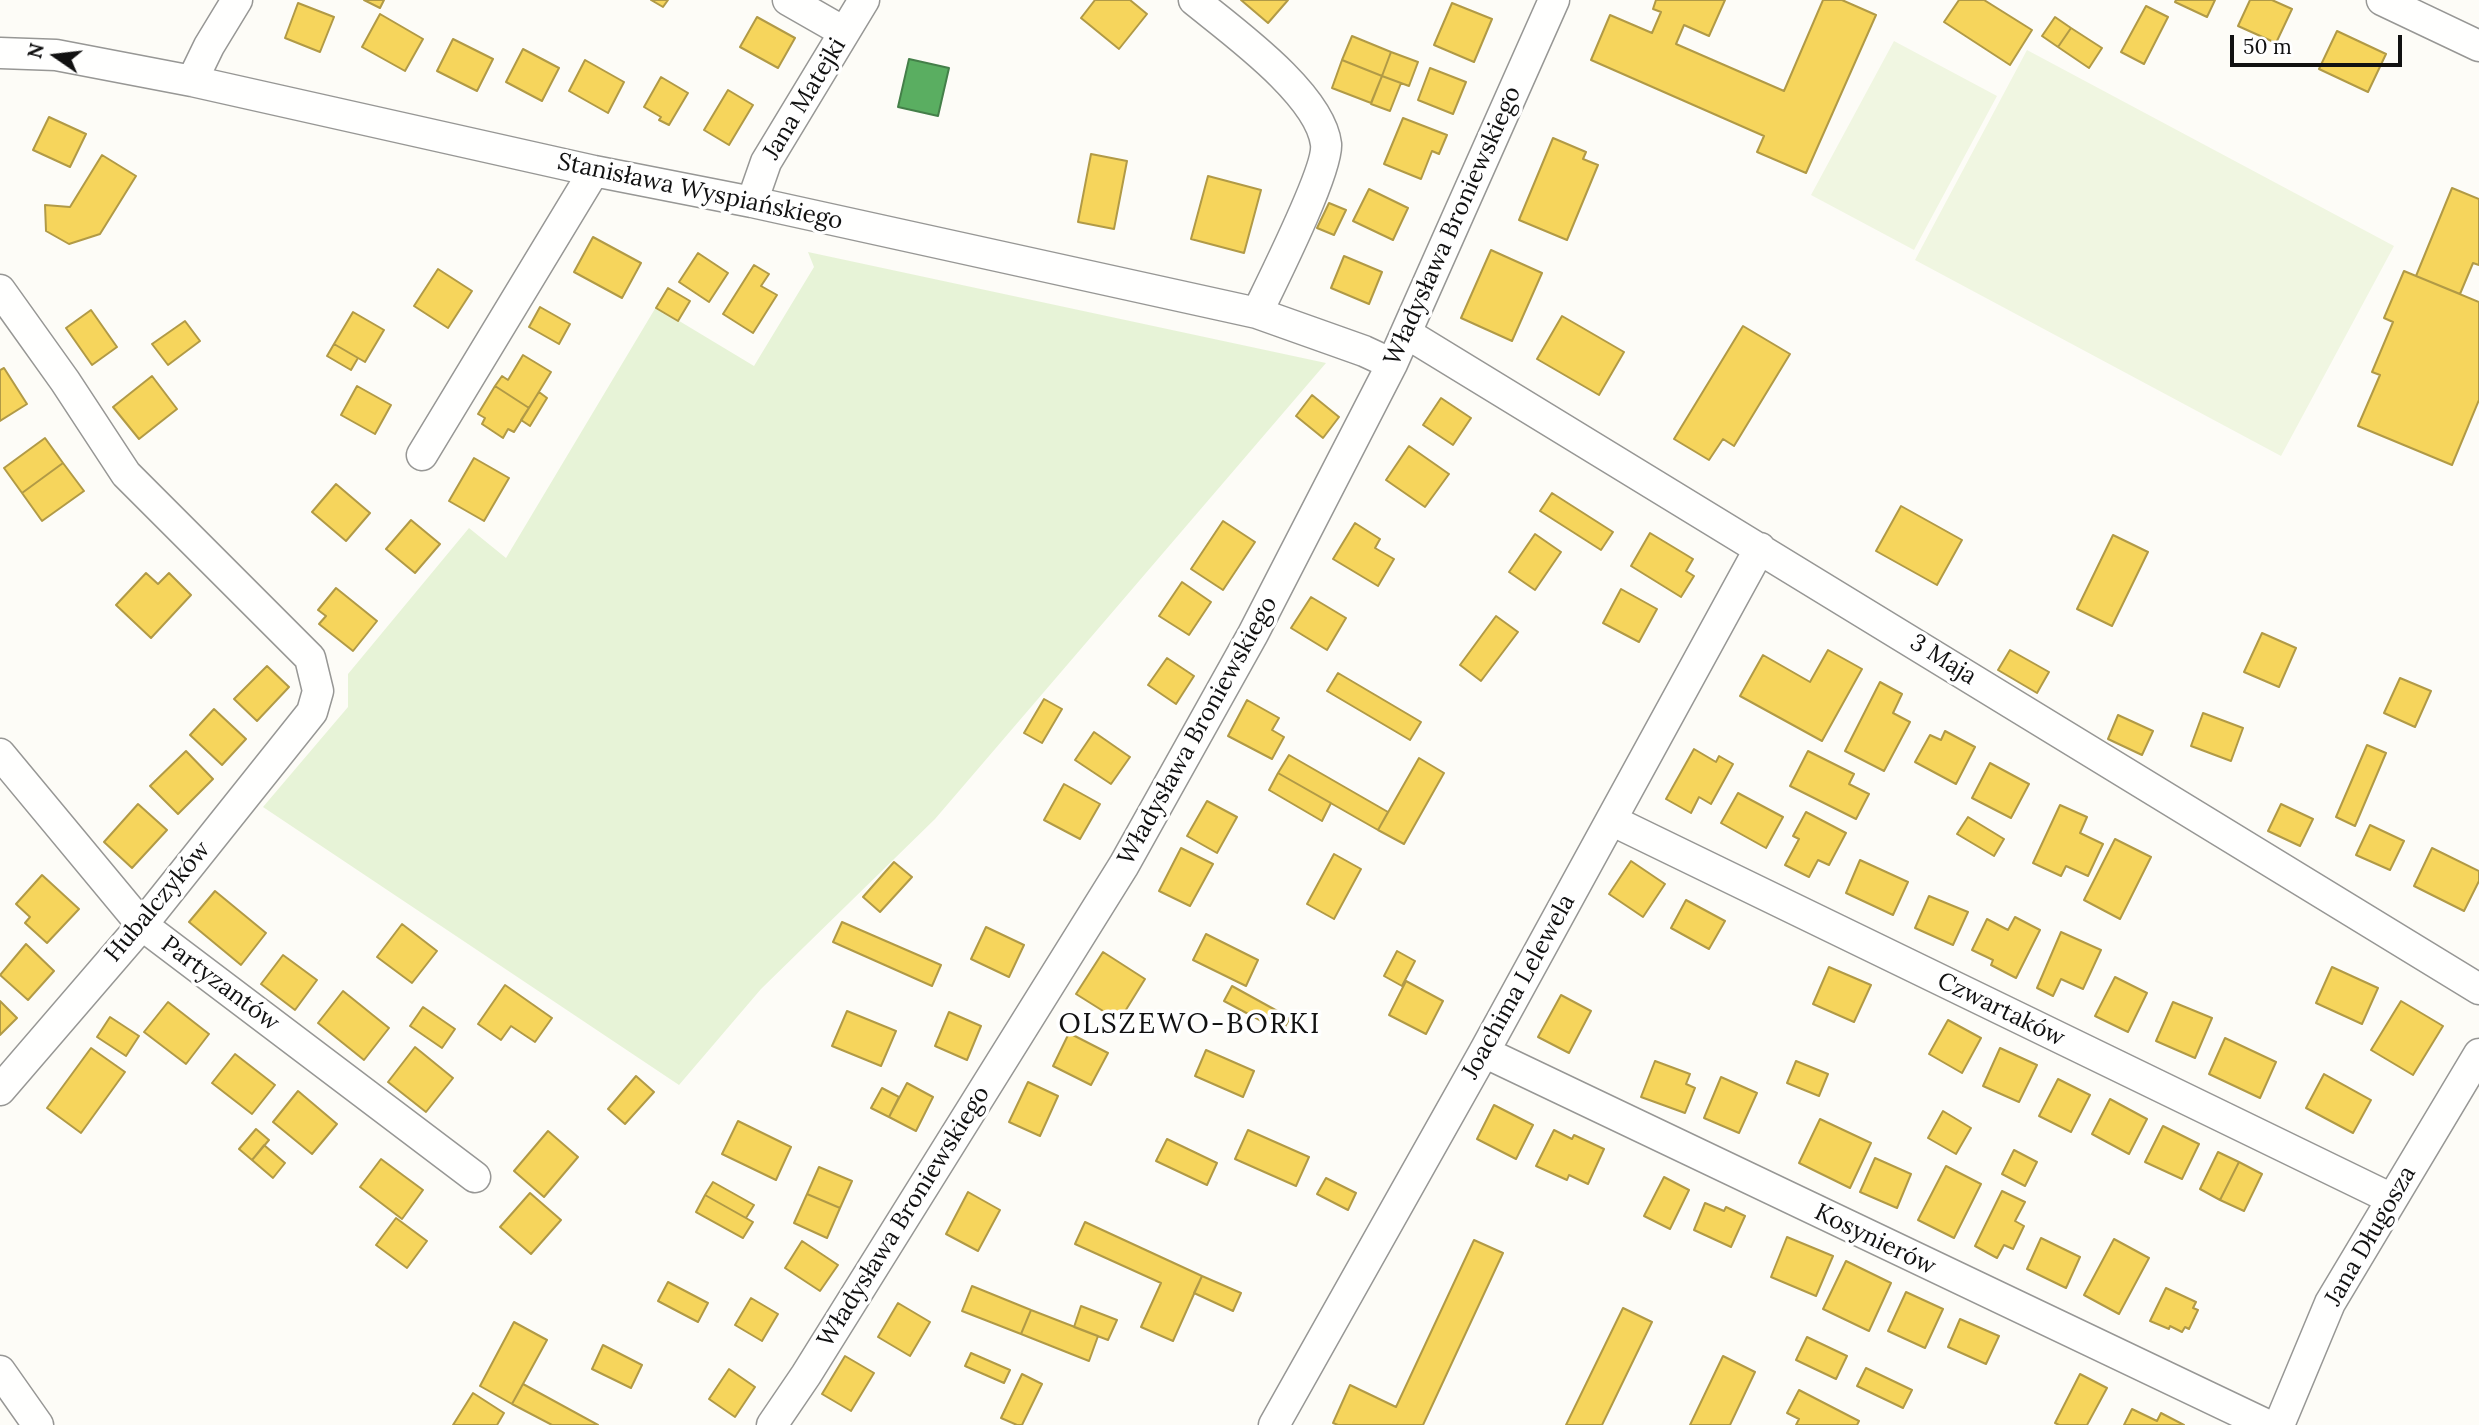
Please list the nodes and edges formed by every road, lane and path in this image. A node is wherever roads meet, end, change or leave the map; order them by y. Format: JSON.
{"nodes":[{"id":1,"x":237,"y":0,"type":"edge"},
{"id":2,"x":788,"y":0,"type":"edge"},
{"id":3,"x":864,"y":0,"type":"edge"},
{"id":4,"x":1194,"y":0,"type":"edge"},
{"id":5,"x":1554,"y":0,"type":"edge"},
{"id":6,"x":2382,"y":0,"type":"edge"},
{"id":7,"x":844,"y":32,"type":"junction"},
{"id":8,"x":2479,"y":46,"type":"edge"},
{"id":9,"x":0,"y":53,"type":"edge"},
{"id":10,"x":192,"y":81,"type":"junction"},
{"id":11,"x":594,"y":171,"type":"junction"},
{"id":12,"x":752,"y":202,"type":"junction"},
{"id":13,"x":0,"y":290,"type":"edge"},
{"id":14,"x":1257,"y":313,"type":"junction"},
{"id":15,"x":1406,"y":332,"type":"junction"},
{"id":16,"x":1392,"y":364,"type":"junction"},
{"id":17,"x":422,"y":455,"type":"dead end"},
{"id":18,"x":1760,"y":548,"type":"junction"},
{"id":19,"x":0,"y":754,"type":"edge"},
{"id":20,"x":1611,"y":820,"type":"junction"},
{"id":21,"x":142,"y":925,"type":"junction"},
{"id":22,"x":2479,"y":989,"type":"edge"},
{"id":23,"x":1484,"y":1052,"type":"junction"},
{"id":24,"x":2479,"y":1054,"type":"edge"},
{"id":25,"x":0,"y":1090,"type":"edge"},
{"id":26,"x":475,"y":1177,"type":"dead end"},
{"id":27,"x":2392,"y":1199,"type":"junction"},
{"id":28,"x":0,"y":1371,"type":"edge"},
{"id":29,"x":38,"y":1425,"type":"edge"},
{"id":30,"x":772,"y":1425,"type":"edge"},
{"id":31,"x":1274,"y":1425,"type":"edge"},
{"id":32,"x":2267,"y":1425,"type":"edge"},
{"id":33,"x":2279,"y":1425,"type":"edge"}],
"edges":[{"from":1,"to":10,"type":"street"},
{"from":2,"to":7,"type":"street"},
{"from":3,"to":7,"type":"street","name":"Jana Matejki"},
{"from":4,"to":14,"type":"street"},
{"from":5,"to":15,"type":"street","name":"Władysława Broniewskiego"},
{"from":6,"to":8,"type":"street"},
{"from":7,"to":12,"type":"street","name":"Jana Matejki"},
{"from":9,"to":10,"type":"street","name":"Stanisława Wyspiańskiego"},
{"from":10,"to":11,"type":"street","name":"Stanisława Wyspiańskiego"},
{"from":11,"to":12,"type":"street","name":"Stanisława Wyspiańskiego"},
{"from":11,"to":17,"type":"street"},
{"from":12,"to":14,"type":"street","name":"Stanisława Wyspiańskiego"},
{"from":13,"to":21,"type":"street","name":"Hubalczyków"},
{"from":14,"to":16,"type":"street","name":"Stanisława Wyspiańskiego"},
{"from":15,"to":16,"type":"street","name":"Władysława Broniewskiego"},
{"from":15,"to":18,"type":"street","name":"3 Maja"},
{"from":16,"to":30,"type":"street","name":"Władysława Broniewskiego"},
{"from":18,"to":20,"type":"street","name":"Joachima Lelewela"},
{"from":18,"to":22,"type":"street","name":"3 Maja"},
{"from":19,"to":21,"type":"street","name":"Partyzantów"},
{"from":20,"to":23,"type":"street","name":"Joachima Lelewela"},
{"from":20,"to":27,"type":"street","name":"Czwartaków"},
{"from":21,"to":25,"type":"street","name":"Hubalczyków"},
{"from":21,"to":26,"type":"street","name":"Partyzantów"},
{"from":23,"to":31,"type":"street","name":"Joachima Lelewela"},
{"from":23,"to":32,"type":"street","name":"Kosynierów"},
{"from":24,"to":27,"type":"street","name":"Jana Długosza"},
{"from":27,"to":33,"type":"street","name":"Jana Długosza"},
{"from":28,"to":29,"type":"street"}]}
